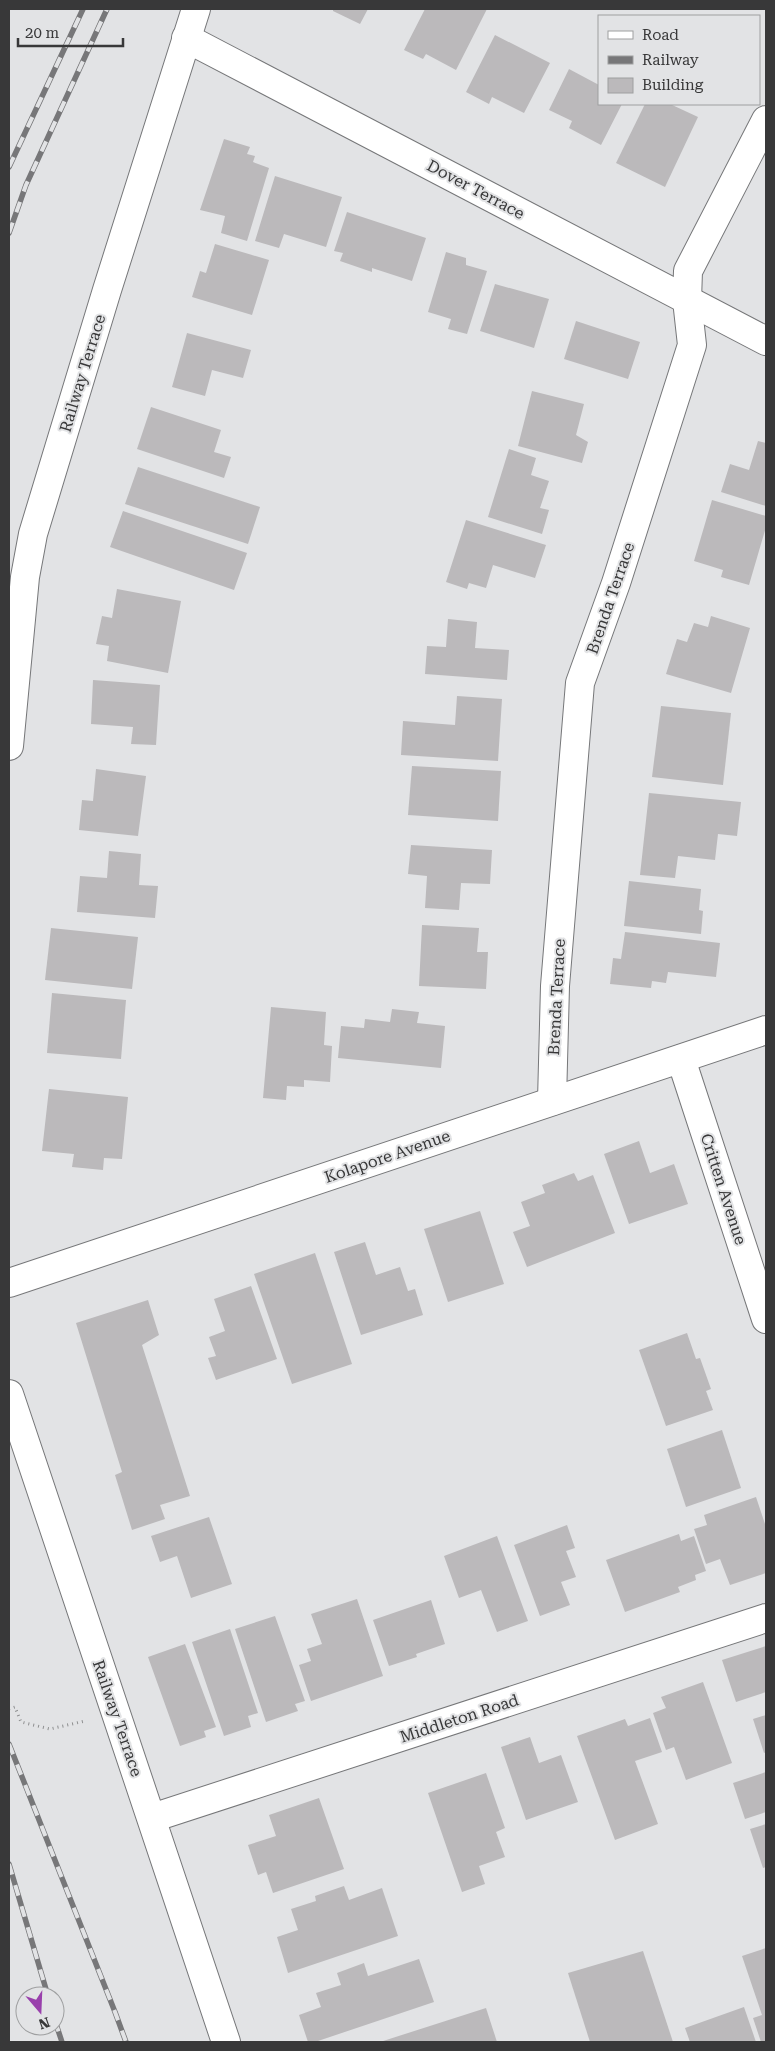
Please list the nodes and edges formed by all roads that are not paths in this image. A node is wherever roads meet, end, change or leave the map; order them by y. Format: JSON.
{"nodes":[{"id":1,"x":196,"y":9,"type":"edge"},
{"id":2,"x":186,"y":38,"type":"junction"},
{"id":3,"x":766,"y":120,"type":"edge"},
{"id":4,"x":687,"y":300,"type":"junction"},
{"id":5,"x":766,"y":341,"type":"edge"},
{"id":6,"x":9,"y":746,"type":"edge"},
{"id":7,"x":766,"y":1030,"type":"edge"},
{"id":8,"x":681,"y":1059,"type":"junction"},
{"id":9,"x":552,"y":1101,"type":"junction"},
{"id":10,"x":9,"y":1283,"type":"edge"},
{"id":11,"x":766,"y":1319,"type":"edge"},
{"id":12,"x":9,"y":1394,"type":"edge"},
{"id":13,"x":766,"y":1618,"type":"edge"},
{"id":14,"x":152,"y":1818,"type":"junction"},
{"id":15,"x":226,"y":2042,"type":"edge"}],
"edges":[{"from":1,"to":2,"type":"street","name":"Railway Terrace"},
{"from":2,"to":4,"type":"street","name":"Dover Terrace"},
{"from":2,"to":6,"type":"street","name":"Railway Terrace"},
{"from":3,"to":4,"type":"street","name":"Brenda Terrace"},
{"from":4,"to":5,"type":"street","name":"Dover Terrace"},
{"from":4,"to":9,"type":"street","name":"Brenda Terrace"},
{"from":7,"to":8,"type":"street","name":"Kolapore Avenue"},
{"from":8,"to":9,"type":"street","name":"Kolapore Avenue"},
{"from":8,"to":11,"type":"street","name":"Critten Avenue"},
{"from":9,"to":10,"type":"street","name":"Kolapore Avenue"},
{"from":12,"to":14,"type":"street","name":"Railway Terrace"},
{"from":13,"to":14,"type":"street","name":"Middleton Road"},
{"from":14,"to":15,"type":"street","name":"Railway Terrace"}]}
